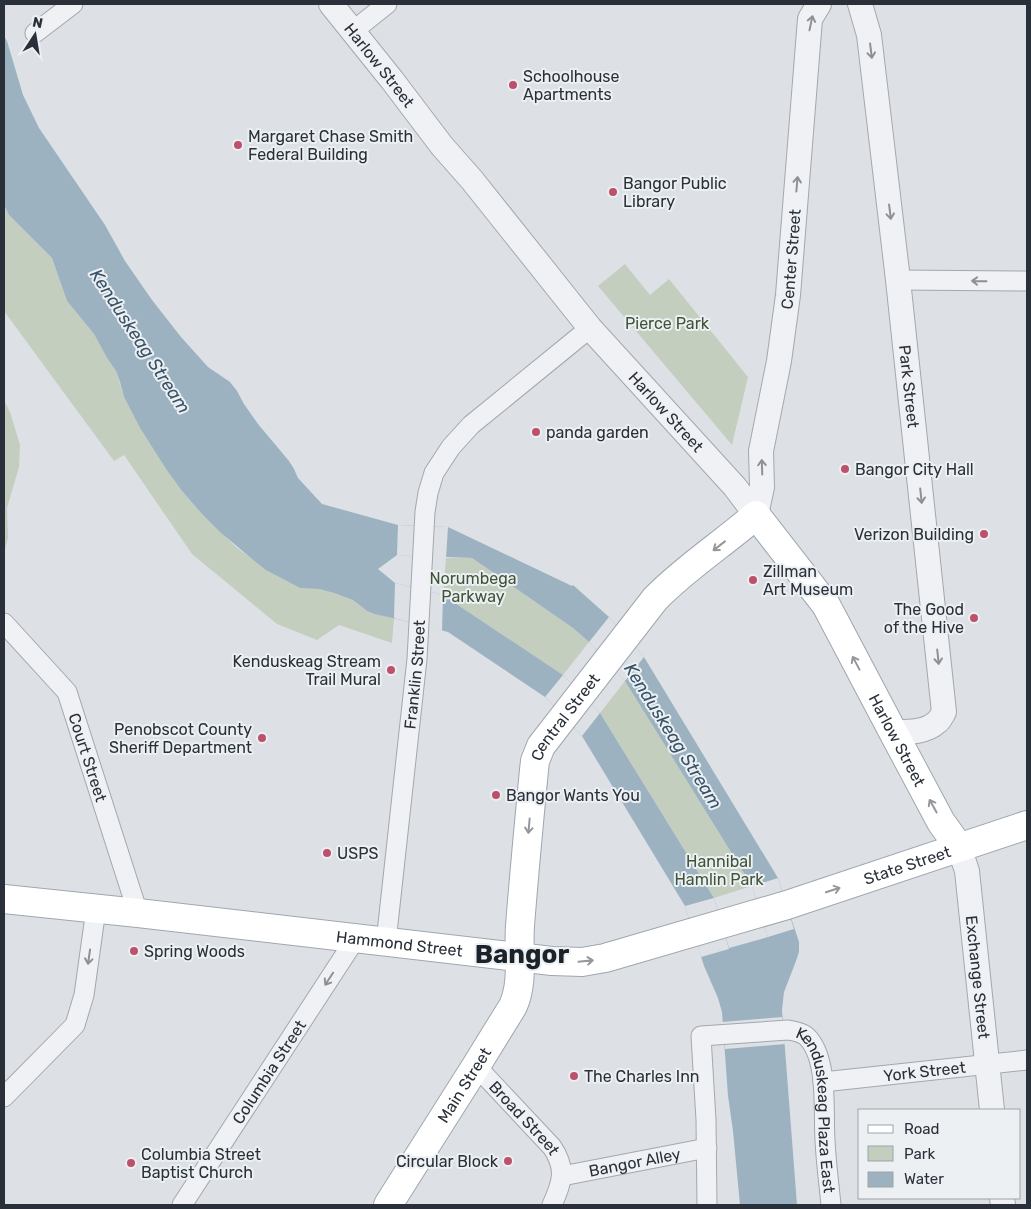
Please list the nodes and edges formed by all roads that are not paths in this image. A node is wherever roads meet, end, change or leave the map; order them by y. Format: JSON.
{"nodes":[{"id":1,"x":72,"y":4,"type":"edge"},
{"id":2,"x":330,"y":4,"type":"edge"},
{"id":3,"x":387,"y":4,"type":"edge"},
{"id":4,"x":819,"y":4,"type":"edge"},
{"id":5,"x":860,"y":4,"type":"edge"},
{"id":6,"x":353,"y":31,"type":"junction"},
{"id":7,"x":35,"y":33,"type":"dead end"},
{"id":8,"x":898,"y":280,"type":"junction"},
{"id":9,"x":1027,"y":281,"type":"edge"},
{"id":10,"x":590,"y":328,"type":"junction"},
{"id":11,"x":756,"y":515,"type":"junction"},
{"id":12,"x":4,"y":623,"type":"edge"},
{"id":13,"x":892,"y":732,"type":"junction"},
{"id":14,"x":1027,"y":825,"type":"edge"},
{"id":15,"x":959,"y":847,"type":"junction"},
{"id":16,"x":4,"y":900,"type":"edge"},
{"id":17,"x":787,"y":905,"type":"joint"},
{"id":18,"x":96,"y":909,"type":"junction"},
{"id":19,"x":138,"y":913,"type":"junction"},
{"id":20,"x":356,"y":938,"type":"junction"},
{"id":21,"x":386,"y":942,"type":"junction"},
{"id":22,"x":520,"y":958,"type":"junction"},
{"id":23,"x":1027,"y":1060,"type":"edge"},
{"id":24,"x":986,"y":1064,"type":"junction"},
{"id":25,"x":476,"y":1066,"type":"junction"},
{"id":26,"x":823,"y":1082,"type":"junction"},
{"id":27,"x":4,"y":1097,"type":"edge"},
{"id":28,"x":992,"y":1109,"type":"edge"},
{"id":29,"x":707,"y":1148,"type":"junction"},
{"id":30,"x":562,"y":1176,"type":"junction"},
{"id":31,"x":182,"y":1205,"type":"edge"},
{"id":32,"x":388,"y":1205,"type":"edge"},
{"id":33,"x":552,"y":1205,"type":"edge"},
{"id":34,"x":707,"y":1205,"type":"edge"},
{"id":35,"x":831,"y":1205,"type":"edge"}],
"edges":[{"from":1,"to":7,"type":"street"},
{"from":2,"to":6,"type":"street","name":"Harlow Street"},
{"from":3,"to":6,"type":"street"},
{"from":11,"to":4,"type":"street","name":"Center Street","one_way":true},
{"from":5,"to":8,"type":"street","name":"Park Street","one_way":true},
{"from":6,"to":10,"type":"street","name":"Harlow Street"},
{"from":9,"to":8,"type":"street","one_way":true},
{"from":8,"to":13,"type":"street","name":"Park Street","one_way":true},
{"from":10,"to":11,"type":"street","name":"Harlow Street"},
{"from":10,"to":21,"type":"street","name":"Franklin Street"},
{"from":13,"to":11,"type":"main road","name":"Harlow Street","one_way":true},
{"from":11,"to":22,"type":"main road","name":"Central Street","one_way":true},
{"from":12,"to":19,"type":"street","name":"Court Street"},
{"from":15,"to":13,"type":"main road","name":"Harlow Street","one_way":true},
{"from":14,"to":15,"type":"main road","name":"State Street"},
{"from":17,"to":15,"type":"main road","name":"State Street","one_way":true},
{"from":15,"to":24,"type":"street","name":"Exchange Street"},
{"from":16,"to":18,"type":"main road","name":"Hammond Street"},
{"from":22,"to":17,"type":"main road","name":"Hammond Street","one_way":true},
{"from":18,"to":19,"type":"main road","name":"Hammond Street"},
{"from":18,"to":27,"type":"street","one_way":true},
{"from":19,"to":20,"type":"main road","name":"Hammond Street"},
{"from":20,"to":21,"type":"main road","name":"Hammond Street"},
{"from":20,"to":31,"type":"street","name":"Columbia Street","one_way":true},
{"from":21,"to":22,"type":"main road","name":"Hammond Street"},
{"from":22,"to":25,"type":"main road","name":"Main Street"},
{"from":23,"to":24,"type":"street","name":"York Street"},
{"from":24,"to":26,"type":"street","name":"York Street"},
{"from":24,"to":28,"type":"street","name":"Exchange Street"},
{"from":25,"to":30,"type":"street","name":"Broad Street"},
{"from":25,"to":32,"type":"main road","name":"Main Street"},
{"from":26,"to":29,"type":"street","name":"Kenduskeag Plaza East"},
{"from":26,"to":35,"type":"street","name":"Kenduskeag Plaza East"},
{"from":29,"to":30,"type":"street","name":"Bangor Alley"},
{"from":29,"to":34,"type":"street"},
{"from":30,"to":33,"type":"street"}]}
